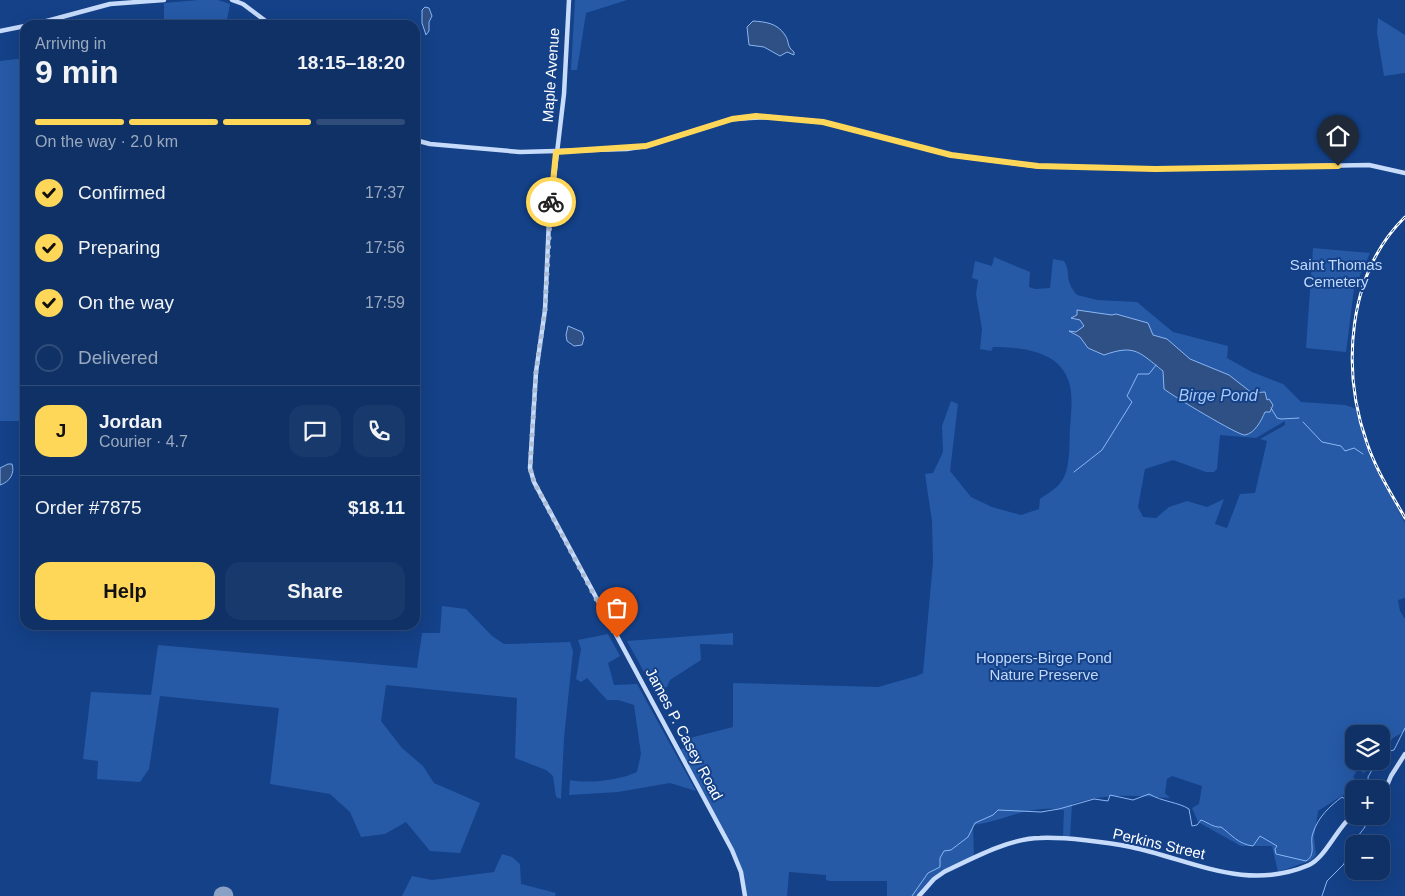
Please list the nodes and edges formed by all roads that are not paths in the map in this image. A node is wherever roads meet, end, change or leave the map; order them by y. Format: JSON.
{"nodes":[{"id":1,"x":164,"y":0,"type":"edge"},
{"id":2,"x":232,"y":0,"type":"edge"},
{"id":3,"x":569,"y":0,"type":"edge"},
{"id":4,"x":141,"y":1,"type":"edge"},
{"id":5,"x":51,"y":20,"type":"edge"},
{"id":6,"x":264,"y":20,"type":"edge"},
{"id":7,"x":20,"y":27,"type":"edge"},
{"id":8,"x":0,"y":31,"type":"edge"},
{"id":9,"x":420,"y":141,"type":"edge"},
{"id":10,"x":556,"y":152,"type":"junction"},
{"id":11,"x":1405,"y":172,"type":"edge"},
{"id":12,"x":534,"y":482,"type":"joint"},
{"id":13,"x":1405,"y":754,"type":"edge"},
{"id":14,"x":1390,"y":780,"type":"edge"},
{"id":15,"x":1345,"y":823,"type":"edge"},
{"id":16,"x":745,"y":896,"type":"edge"},
{"id":17,"x":919,"y":896,"type":"edge"}],
"edges":[{"from":1,"to":4,"type":"main road"},
{"from":2,"to":6,"type":"main road"},
{"from":3,"to":10,"type":"main road","name":"Maple Avenue"},
{"from":4,"to":5,"type":"main road"},
{"from":7,"to":8,"type":"main road"},
{"from":9,"to":10,"type":"main road"},
{"from":10,"to":11,"type":"main road"},
{"from":10,"to":12,"type":"main road","name":"Maple Avenue"},
{"from":12,"to":16,"type":"main road","name":"James P. Casey Road"},
{"from":13,"to":14,"type":"main road"},
{"from":15,"to":17,"type":"main road","name":"Perkins Street"}]}
